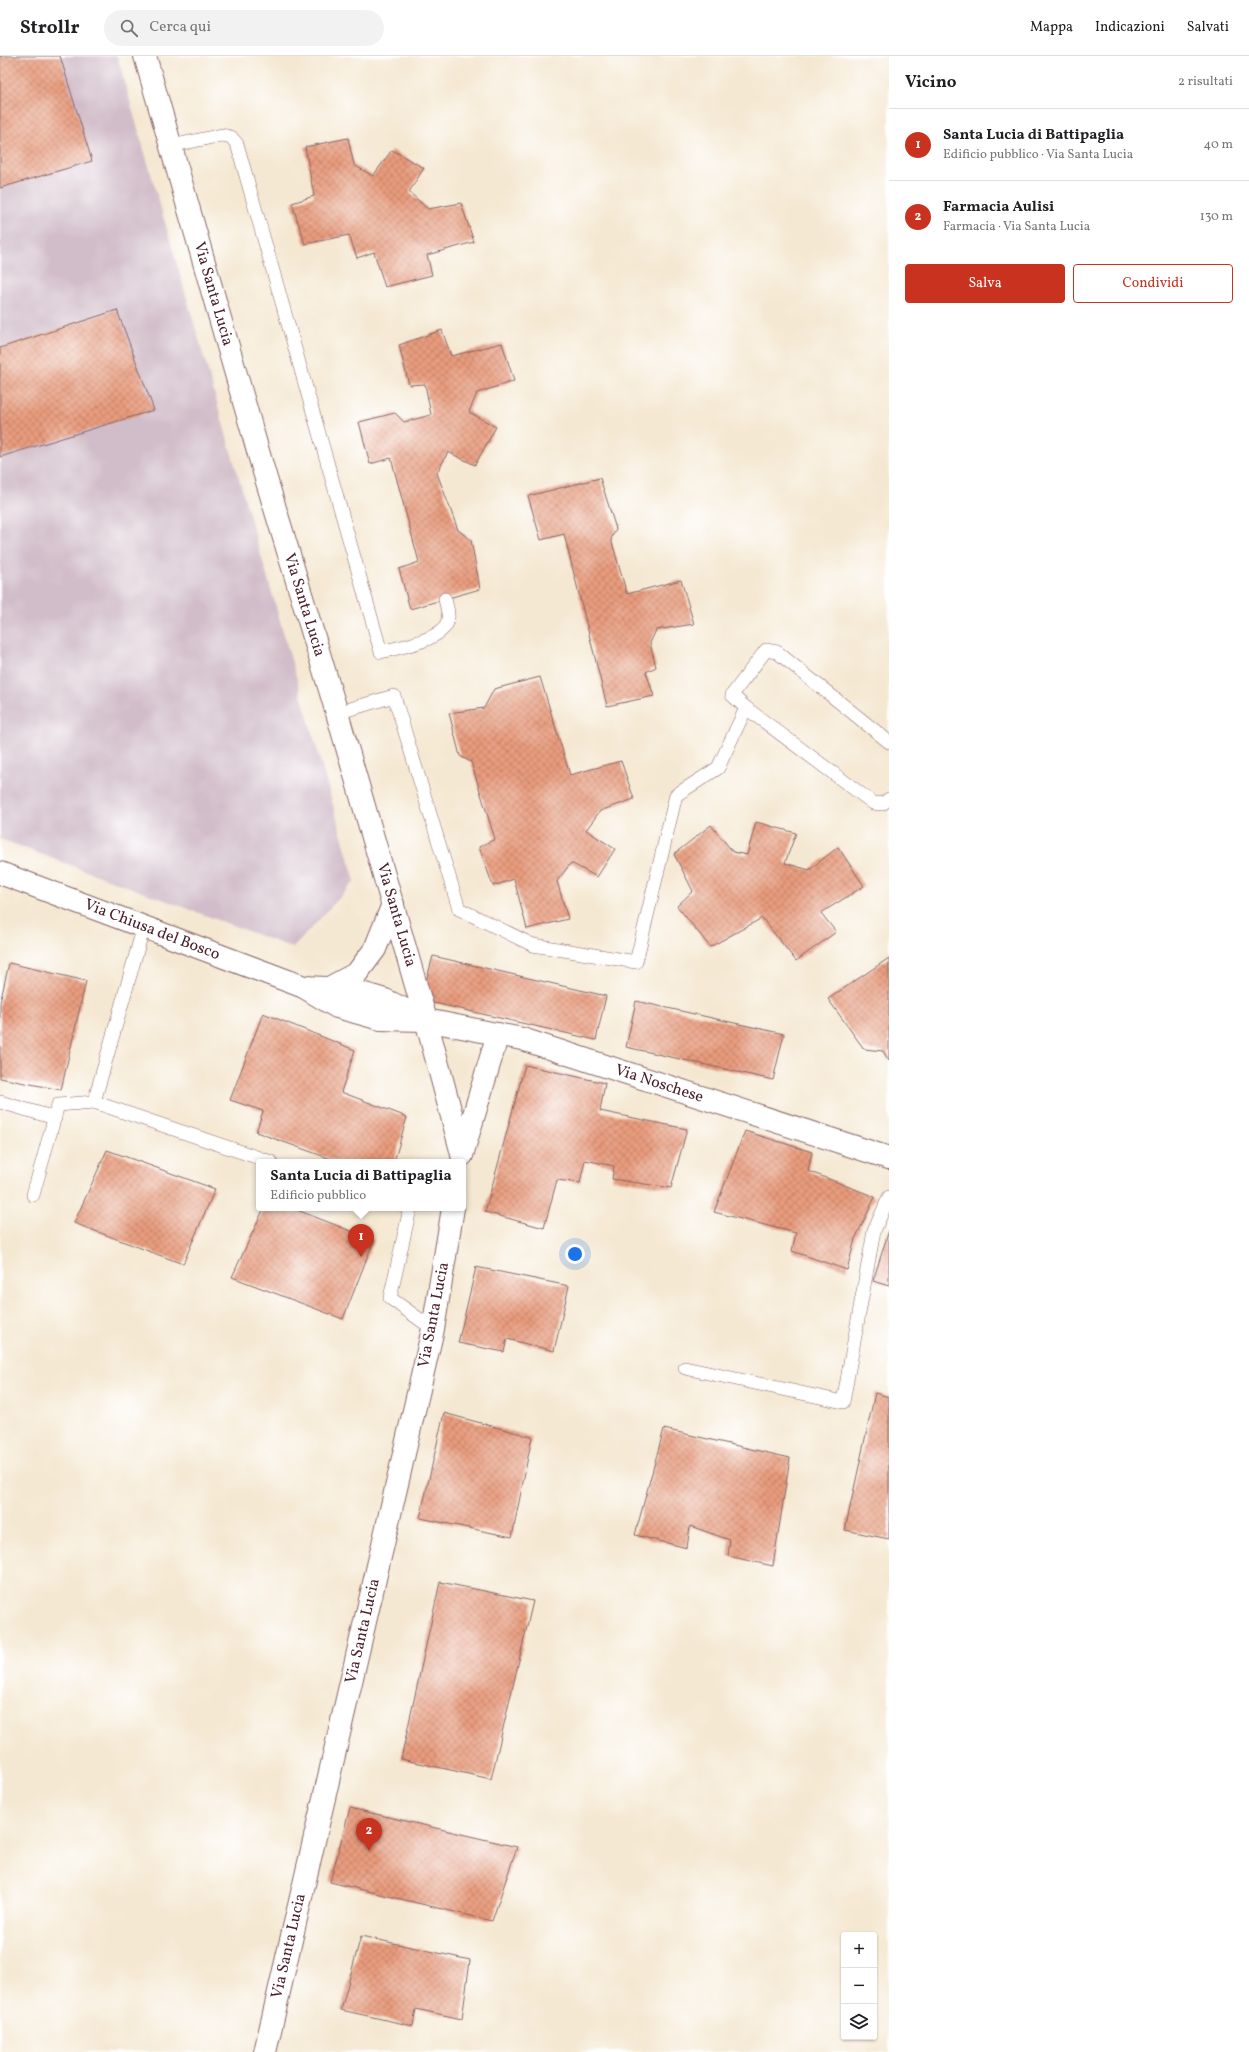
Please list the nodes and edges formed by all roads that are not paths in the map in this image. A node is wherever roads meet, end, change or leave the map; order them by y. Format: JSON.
{"nodes":[{"id":1,"x":145,"y":56,"type":"edge"},
{"id":2,"x":171,"y":146,"type":"junction"},
{"id":3,"x":445,"y":599,"type":"dead end"},
{"id":4,"x":746,"y":708,"type":"junction"},
{"id":5,"x":337,"y":713,"type":"junction"},
{"id":6,"x":889,"y":742,"type":"edge"},
{"id":7,"x":889,"y":799,"type":"edge"},
{"id":8,"x":0,"y":873,"type":"edge"},
{"id":9,"x":393,"y":904,"type":"junction"},
{"id":10,"x":144,"y":926,"type":"junction"},
{"id":11,"x":304,"y":988,"type":"junction"},
{"id":12,"x":329,"y":988,"type":"junction"},
{"id":13,"x":426,"y":1020,"type":"junction"},
{"id":14,"x":498,"y":1034,"type":"junction"},
{"id":15,"x":0,"y":1102,"type":"edge"},
{"id":16,"x":94,"y":1102,"type":"junction"},
{"id":17,"x":55,"y":1118,"type":"junction"},
{"id":18,"x":462,"y":1158,"type":"edge"},
{"id":19,"x":889,"y":1158,"type":"edge"},
{"id":20,"x":262,"y":1159,"type":"edge"},
{"id":21,"x":33,"y":1196,"type":"dead end"},
{"id":22,"x":889,"y":1197,"type":"edge"},
{"id":23,"x":410,"y":1211,"type":"edge"},
{"id":24,"x":453,"y":1211,"type":"edge"},
{"id":25,"x":433,"y":1329,"type":"junction"},
{"id":26,"x":685,"y":1368,"type":"dead end"},
{"id":27,"x":266,"y":2052,"type":"edge"}],
"edges":[{"from":1,"to":2,"type":"street","name":"Via Santa Lucia"},
{"from":2,"to":3,"type":"lane"},
{"from":2,"to":5,"type":"street","name":"Via Santa Lucia"},
{"from":4,"to":5,"type":"lane"},
{"from":4,"to":6,"type":"lane"},
{"from":4,"to":7,"type":"lane"},
{"from":5,"to":9,"type":"street","name":"Via Santa Lucia"},
{"from":8,"to":10,"type":"street","name":"Via Chiusa del Bosco"},
{"from":9,"to":12,"type":"street"},
{"from":9,"to":13,"type":"street","name":"Via Santa Lucia"},
{"from":10,"to":11,"type":"street","name":"Via Chiusa del Bosco"},
{"from":10,"to":16,"type":"lane"},
{"from":11,"to":12,"type":"street","name":"Via Chiusa del Bosco"},
{"from":11,"to":13,"type":"street","name":"Via Chiusa del Bosco"},
{"from":12,"to":13,"type":"street","name":"Via Chiusa del Bosco"},
{"from":13,"to":14,"type":"street","name":"Via Noschese"},
{"from":13,"to":18,"type":"street","name":"Via Santa Lucia"},
{"from":14,"to":18,"type":"street","name":"Via Santa Lucia"},
{"from":14,"to":19,"type":"street","name":"Via Noschese"},
{"from":15,"to":17,"type":"lane"},
{"from":16,"to":17,"type":"lane"},
{"from":16,"to":20,"type":"lane"},
{"from":17,"to":21,"type":"lane"},
{"from":22,"to":26,"type":"lane"},
{"from":23,"to":25,"type":"lane"},
{"from":24,"to":25,"type":"street","name":"Via Santa Lucia"},
{"from":25,"to":27,"type":"street","name":"Via Santa Lucia"}]}
